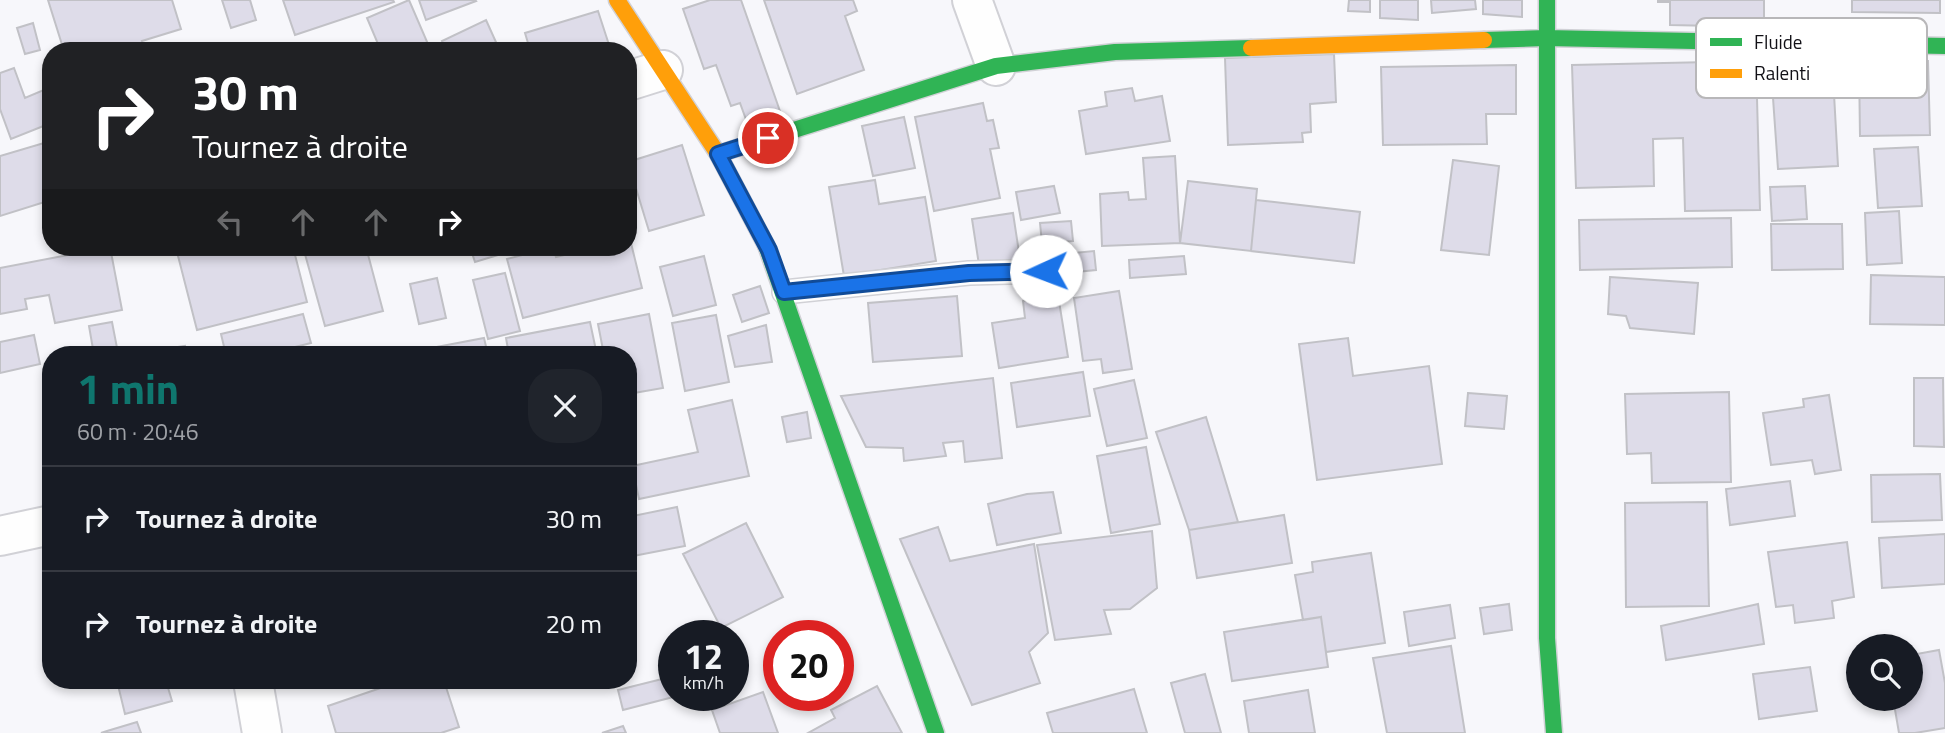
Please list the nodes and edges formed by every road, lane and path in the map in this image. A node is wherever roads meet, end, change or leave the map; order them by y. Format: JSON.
{"nodes":[{"id":1,"x":617,"y":0,"type":"edge"},
{"id":2,"x":972,"y":0,"type":"edge"},
{"id":3,"x":1547,"y":0,"type":"edge"},
{"id":4,"x":1546,"y":38,"type":"junction"},
{"id":5,"x":1696,"y":41,"type":"edge"},
{"id":6,"x":633,"y":42,"type":"edge"},
{"id":7,"x":1927,"y":46,"type":"edge"},
{"id":8,"x":1945,"y":46,"type":"edge"},
{"id":9,"x":637,"y":52,"type":"edge"},
{"id":10,"x":996,"y":66,"type":"junction"},
{"id":11,"x":646,"y":75,"type":"edge"},
{"id":12,"x":718,"y":154,"type":"junction"},
{"id":13,"x":1046,"y":271,"type":"dead end"},
{"id":14,"x":784,"y":292,"type":"junction"},
{"id":15,"x":42,"y":527,"type":"edge"},
{"id":16,"x":0,"y":536,"type":"edge"},
{"id":17,"x":254,"y":689,"type":"edge"},
{"id":18,"x":262,"y":733,"type":"edge"},
{"id":19,"x":936,"y":733,"type":"edge"},
{"id":20,"x":1554,"y":733,"type":"edge"}],
"edges":[{"from":1,"to":6,"type":"street"},
{"from":2,"to":10,"type":"street"},
{"from":3,"to":4,"type":"street"},
{"from":4,"to":5,"type":"street"},
{"from":4,"to":10,"type":"street"},
{"from":4,"to":20,"type":"street"},
{"from":7,"to":8,"type":"street"},
{"from":9,"to":11,"type":"street"},
{"from":10,"to":12,"type":"street"},
{"from":11,"to":12,"type":"street"},
{"from":12,"to":14,"type":"street"},
{"from":13,"to":14,"type":"lane"},
{"from":14,"to":19,"type":"street"},
{"from":15,"to":16,"type":"street"},
{"from":17,"to":18,"type":"street"}]}
